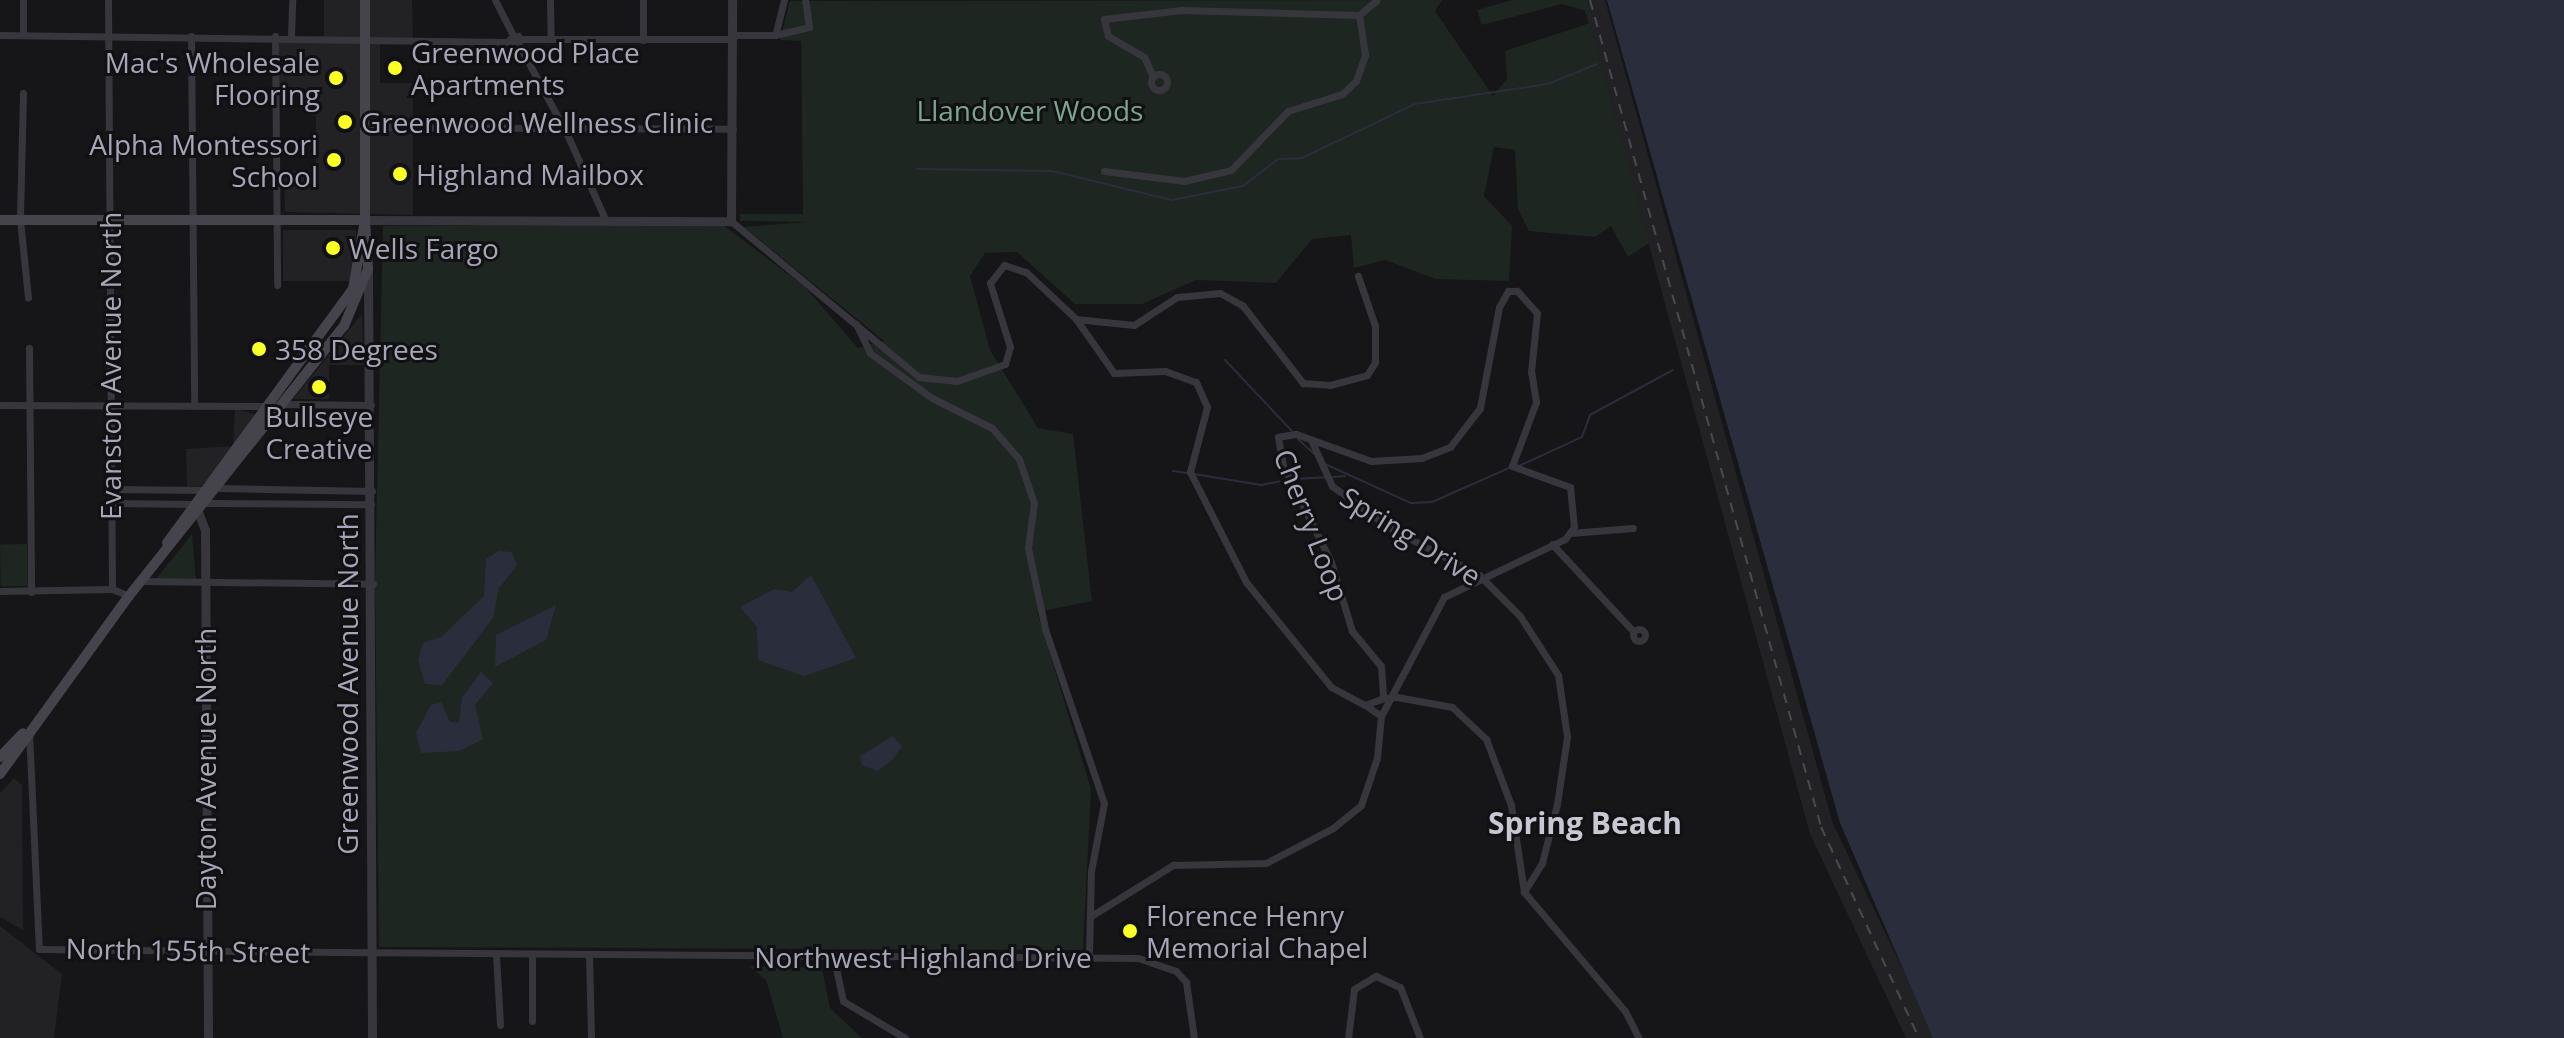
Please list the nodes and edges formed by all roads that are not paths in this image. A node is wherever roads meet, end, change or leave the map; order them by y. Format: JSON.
{"nodes":[{"id":1,"x":23,"y":0,"type":"edge"},
{"id":2,"x":108,"y":0,"type":"edge"},
{"id":3,"x":292,"y":0,"type":"edge"},
{"id":4,"x":365,"y":0,"type":"edge"},
{"id":5,"x":495,"y":0,"type":"edge"},
{"id":6,"x":550,"y":0,"type":"edge"},
{"id":7,"x":643,"y":0,"type":"edge"},
{"id":8,"x":732,"y":0,"type":"edge"},
{"id":9,"x":784,"y":0,"type":"edge"},
{"id":10,"x":805,"y":0,"type":"edge"},
{"id":11,"x":1209,"y":0,"type":"edge"},
{"id":12,"x":1377,"y":0,"type":"edge"},
{"id":13,"x":1215,"y":12,"type":"junction"},
{"id":14,"x":1359,"y":15,"type":"junction"},
{"id":15,"x":0,"y":35,"type":"edge"},
{"id":16,"x":23,"y":35,"type":"junction"},
{"id":17,"x":775,"y":35,"type":"junction"},
{"id":18,"x":108,"y":36,"type":"junction"},
{"id":19,"x":191,"y":36,"type":"junction"},
{"id":20,"x":275,"y":36,"type":"junction"},
{"id":21,"x":291,"y":36,"type":"junction"},
{"id":22,"x":365,"y":36,"type":"junction"},
{"id":23,"x":732,"y":37,"type":"junction"},
{"id":24,"x":514,"y":38,"type":"junction"},
{"id":25,"x":551,"y":39,"type":"junction"},
{"id":26,"x":643,"y":40,"type":"junction"},
{"id":27,"x":1153,"y":77,"type":"dead end"},
{"id":28,"x":23,"y":93,"type":"dead end"},
{"id":29,"x":366,"y":127,"type":"junction"},
{"id":30,"x":563,"y":128,"type":"junction"},
{"id":31,"x":733,"y":129,"type":"junction"},
{"id":32,"x":1104,"y":171,"type":"dead end"},
{"id":33,"x":0,"y":220,"type":"edge"},
{"id":34,"x":20,"y":220,"type":"junction"},
{"id":35,"x":109,"y":220,"type":"junction"},
{"id":36,"x":365,"y":220,"type":"junction"},
{"id":37,"x":193,"y":221,"type":"junction"},
{"id":38,"x":279,"y":221,"type":"junction"},
{"id":39,"x":606,"y":221,"type":"junction"},
{"id":40,"x":731,"y":221,"type":"junction"},
{"id":41,"x":368,"y":269,"type":"junction"},
{"id":42,"x":1358,"y":276,"type":"dead end"},
{"id":43,"x":277,"y":285,"type":"dead end"},
{"id":44,"x":353,"y":289,"type":"junction"},
{"id":45,"x":28,"y":298,"type":"dead end"},
{"id":46,"x":356,"y":304,"type":"junction"},
{"id":47,"x":1076,"y":319,"type":"junction"},
{"id":48,"x":855,"y":322,"type":"junction"},
{"id":49,"x":371,"y":330,"type":"junction"},
{"id":50,"x":29,"y":348,"type":"dead end"},
{"id":51,"x":285,"y":404,"type":"junction"},
{"id":52,"x":0,"y":405,"type":"edge"},
{"id":53,"x":30,"y":405,"type":"junction"},
{"id":54,"x":111,"y":405,"type":"junction"},
{"id":55,"x":371,"y":405,"type":"junction"},
{"id":56,"x":194,"y":406,"type":"junction"},
{"id":57,"x":271,"y":406,"type":"junction"},
{"id":58,"x":1311,"y":440,"type":"junction"},
{"id":59,"x":220,"y":488,"type":"junction"},
{"id":60,"x":111,"y":489,"type":"junction"},
{"id":61,"x":267,"y":489,"type":"junction"},
{"id":62,"x":206,"y":490,"type":"junction"},
{"id":63,"x":345,"y":491,"type":"junction"},
{"id":64,"x":372,"y":491,"type":"junction"},
{"id":65,"x":111,"y":503,"type":"junction"},
{"id":66,"x":266,"y":504,"type":"junction"},
{"id":67,"x":345,"y":504,"type":"junction"},
{"id":68,"x":371,"y":504,"type":"junction"},
{"id":69,"x":202,"y":506,"type":"junction"},
{"id":70,"x":1633,"y":528,"type":"dead end"},
{"id":71,"x":1570,"y":533,"type":"junction"},
{"id":72,"x":1552,"y":544,"type":"junction"},
{"id":73,"x":1479,"y":575,"type":"junction"},
{"id":74,"x":141,"y":581,"type":"junction"},
{"id":75,"x":204,"y":583,"type":"junction"},
{"id":76,"x":373,"y":584,"type":"junction"},
{"id":77,"x":112,"y":589,"type":"junction"},
{"id":78,"x":0,"y":591,"type":"edge"},
{"id":79,"x":31,"y":592,"type":"junction"},
{"id":80,"x":129,"y":596,"type":"junction"},
{"id":81,"x":1634,"y":632,"type":"dead end"},
{"id":82,"x":1385,"y":698,"type":"junction"},
{"id":83,"x":1365,"y":705,"type":"junction"},
{"id":84,"x":1381,"y":716,"type":"junction"},
{"id":85,"x":28,"y":729,"type":"junction"},
{"id":86,"x":0,"y":757,"type":"edge"},
{"id":87,"x":0,"y":774,"type":"edge"},
{"id":88,"x":1524,"y":892,"type":"junction"},
{"id":89,"x":1091,"y":916,"type":"junction"},
{"id":90,"x":206,"y":950,"type":"junction"},
{"id":91,"x":370,"y":952,"type":"junction"},
{"id":92,"x":496,"y":955,"type":"junction"},
{"id":93,"x":532,"y":955,"type":"junction"},
{"id":94,"x":589,"y":955,"type":"junction"},
{"id":95,"x":1089,"y":955,"type":"junction"},
{"id":96,"x":834,"y":959,"type":"junction"},
{"id":97,"x":532,"y":1021,"type":"dead end"},
{"id":98,"x":500,"y":1025,"type":"dead end"},
{"id":99,"x":208,"y":1038,"type":"edge"},
{"id":100,"x":372,"y":1038,"type":"edge"},
{"id":101,"x":591,"y":1038,"type":"edge"},
{"id":102,"x":905,"y":1038,"type":"edge"},
{"id":103,"x":1194,"y":1038,"type":"edge"},
{"id":104,"x":1348,"y":1038,"type":"edge"},
{"id":105,"x":1420,"y":1038,"type":"edge"},
{"id":106,"x":1639,"y":1038,"type":"edge"}],
"edges":[{"from":1,"to":16,"type":"street"},
{"from":2,"to":18,"type":"street","name":"Evanston Avenue North"},
{"from":3,"to":21,"type":"street"},
{"from":4,"to":22,"type":"main road","name":"Greenwood Avenue North"},
{"from":5,"to":24,"type":"street"},
{"from":6,"to":25,"type":"street"},
{"from":7,"to":26,"type":"street"},
{"from":8,"to":23,"type":"street"},
{"from":9,"to":17,"type":"street"},
{"from":10,"to":17,"type":"street"},
{"from":11,"to":13,"type":"street"},
{"from":12,"to":14,"type":"street"},
{"from":13,"to":14,"type":"street"},
{"from":13,"to":27,"type":"street"},
{"from":14,"to":32,"type":"street"},
{"from":15,"to":16,"type":"street"},
{"from":16,"to":18,"type":"street"},
{"from":17,"to":23,"type":"street"},
{"from":18,"to":19,"type":"street"},
{"from":18,"to":35,"type":"street","name":"Evanston Avenue North"},
{"from":19,"to":20,"type":"street"},
{"from":19,"to":37,"type":"street"},
{"from":20,"to":21,"type":"street"},
{"from":20,"to":38,"type":"street"},
{"from":21,"to":22,"type":"street"},
{"from":22,"to":24,"type":"street"},
{"from":22,"to":29,"type":"main road","name":"Greenwood Avenue North"},
{"from":23,"to":26,"type":"street"},
{"from":23,"to":31,"type":"street"},
{"from":24,"to":25,"type":"street"},
{"from":24,"to":30,"type":"street"},
{"from":25,"to":26,"type":"street"},
{"from":28,"to":34,"type":"street"},
{"from":29,"to":30,"type":"street"},
{"from":29,"to":36,"type":"main road","name":"Greenwood Avenue North"},
{"from":30,"to":31,"type":"street"},
{"from":30,"to":39,"type":"street"},
{"from":31,"to":40,"type":"street"},
{"from":33,"to":34,"type":"main road"},
{"from":34,"to":35,"type":"main road"},
{"from":34,"to":45,"type":"street"},
{"from":35,"to":37,"type":"main road"},
{"from":35,"to":54,"type":"street","name":"Evanston Avenue North"},
{"from":36,"to":38,"type":"main road"},
{"from":36,"to":39,"type":"street"},
{"from":36,"to":41,"type":"main road","name":"Greenwood Avenue North"},
{"from":36,"to":44,"type":"main road","name":"Greenwood Avenue North"},
{"from":37,"to":38,"type":"main road"},
{"from":37,"to":56,"type":"street"},
{"from":38,"to":43,"type":"street"},
{"from":39,"to":40,"type":"street"},
{"from":40,"to":48,"type":"street"},
{"from":41,"to":46,"type":"main road"},
{"from":41,"to":49,"type":"street","name":"Greenwood Avenue North"},
{"from":42,"to":47,"type":"street"},
{"from":44,"to":46,"type":"street","name":"Greenwood Avenue North"},
{"from":44,"to":57,"type":"main road"},
{"from":46,"to":49,"type":"street","name":"Greenwood Avenue North"},
{"from":46,"to":51,"type":"main road"},
{"from":47,"to":48,"type":"street"},
{"from":47,"to":83,"type":"street"},
{"from":48,"to":89,"type":"street"},
{"from":49,"to":55,"type":"street","name":"Greenwood Avenue North"},
{"from":50,"to":53,"type":"street"},
{"from":51,"to":55,"type":"street"},
{"from":51,"to":59,"type":"main road"},
{"from":52,"to":53,"type":"street"},
{"from":53,"to":54,"type":"street"},
{"from":53,"to":79,"type":"street"},
{"from":54,"to":56,"type":"street"},
{"from":54,"to":60,"type":"street","name":"Evanston Avenue North"},
{"from":55,"to":64,"type":"street","name":"Greenwood Avenue North"},
{"from":56,"to":57,"type":"street"},
{"from":57,"to":62,"type":"main road"},
{"from":58,"to":71,"type":"street","name":"Cherry Loop"},
{"from":58,"to":73,"type":"street","name":"Spring Drive"},
{"from":58,"to":82,"type":"street","name":"Cherry Loop"},
{"from":59,"to":61,"type":"street"},
{"from":59,"to":69,"type":"main road"},
{"from":60,"to":62,"type":"street"},
{"from":60,"to":65,"type":"street","name":"Evanston Avenue North"},
{"from":61,"to":63,"type":"street"},
{"from":61,"to":66,"type":"street"},
{"from":62,"to":69,"type":"main road"},
{"from":63,"to":64,"type":"street"},
{"from":63,"to":67,"type":"street"},
{"from":64,"to":68,"type":"street","name":"Greenwood Avenue North"},
{"from":65,"to":69,"type":"street"},
{"from":65,"to":77,"type":"street","name":"Evanston Avenue North"},
{"from":66,"to":67,"type":"street"},
{"from":66,"to":69,"type":"street"},
{"from":67,"to":68,"type":"street"},
{"from":68,"to":76,"type":"street","name":"Greenwood Avenue North"},
{"from":69,"to":74,"type":"main road"},
{"from":69,"to":75,"type":"street","name":"Dayton Avenue North"},
{"from":70,"to":71,"type":"street"},
{"from":71,"to":72,"type":"street"},
{"from":72,"to":73,"type":"street"},
{"from":72,"to":81,"type":"street"},
{"from":73,"to":84,"type":"street"},
{"from":73,"to":88,"type":"street","name":"Spring Drive"},
{"from":74,"to":75,"type":"street"},
{"from":74,"to":80,"type":"main road"},
{"from":75,"to":76,"type":"street"},
{"from":75,"to":90,"type":"street","name":"Dayton Avenue North"},
{"from":76,"to":91,"type":"street","name":"Greenwood Avenue North"},
{"from":77,"to":79,"type":"street"},
{"from":77,"to":80,"type":"street"},
{"from":78,"to":79,"type":"street"},
{"from":80,"to":85,"type":"main road"},
{"from":82,"to":83,"type":"street"},
{"from":82,"to":88,"type":"street","bridge":true},
{"from":83,"to":84,"type":"street"},
{"from":84,"to":89,"type":"street"},
{"from":85,"to":86,"type":"main road"},
{"from":85,"to":87,"type":"main road"},
{"from":85,"to":90,"type":"street","name":"North 155th Street"},
{"from":88,"to":106,"type":"street"},
{"from":89,"to":95,"type":"street"},
{"from":90,"to":91,"type":"street","name":"North 155th Street"},
{"from":90,"to":99,"type":"street","name":"Dayton Avenue North"},
{"from":91,"to":92,"type":"street","name":"North 155th Street"},
{"from":91,"to":100,"type":"street","name":"Greenwood Avenue North"},
{"from":92,"to":93,"type":"street","name":"North 155th Street"},
{"from":92,"to":98,"type":"street"},
{"from":93,"to":94,"type":"street","name":"North 155th Street"},
{"from":93,"to":97,"type":"street"},
{"from":94,"to":96,"type":"street","name":"Northwest Highland Drive"},
{"from":94,"to":101,"type":"street"},
{"from":95,"to":96,"type":"street","name":"Northwest Highland Drive"},
{"from":95,"to":103,"type":"street","name":"Northwest Highland Drive"},
{"from":96,"to":102,"type":"street"},
{"from":104,"to":105,"type":"street"}]}
